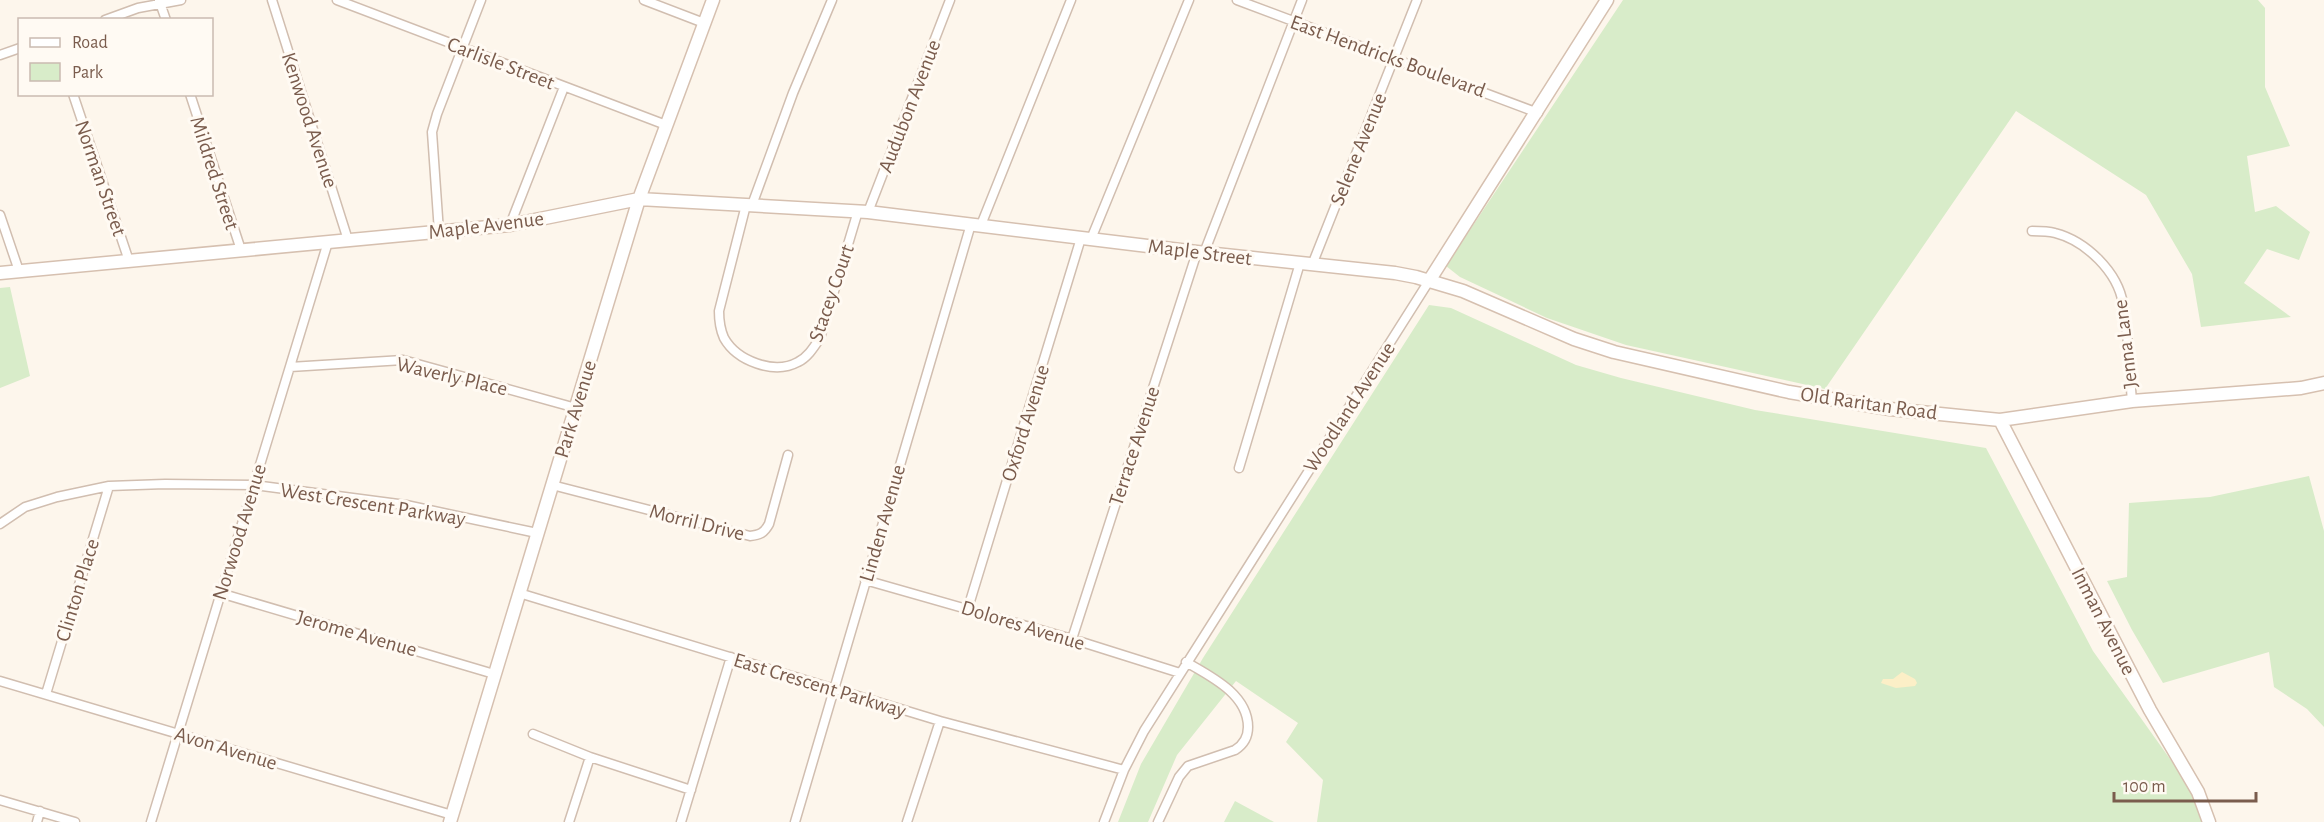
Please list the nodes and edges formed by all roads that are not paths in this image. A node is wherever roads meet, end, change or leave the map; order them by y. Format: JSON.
{"nodes":[{"id":1,"x":181,"y":0,"type":"edge"},
{"id":2,"x":272,"y":0,"type":"edge"},
{"id":3,"x":337,"y":0,"type":"edge"},
{"id":4,"x":481,"y":0,"type":"edge"},
{"id":5,"x":644,"y":0,"type":"edge"},
{"id":6,"x":713,"y":0,"type":"edge"},
{"id":7,"x":950,"y":0,"type":"edge"},
{"id":8,"x":1071,"y":0,"type":"edge"},
{"id":9,"x":1189,"y":0,"type":"edge"},
{"id":10,"x":1238,"y":0,"type":"edge"},
{"id":11,"x":1302,"y":0,"type":"edge"},
{"id":12,"x":1417,"y":0,"type":"edge"},
{"id":13,"x":1605,"y":1,"type":"edge"},
{"id":14,"x":160,"y":2,"type":"edge"},
{"id":15,"x":832,"y":2,"type":"edge"},
{"id":16,"x":111,"y":18,"type":"edge"},
{"id":17,"x":165,"y":18,"type":"edge"},
{"id":18,"x":1294,"y":22,"type":"junction"},
{"id":19,"x":704,"y":23,"type":"junction"},
{"id":20,"x":462,"y":48,"type":"junction"},
{"id":21,"x":18,"y":49,"type":"edge"},
{"id":22,"x":0,"y":55,"type":"edge"},
{"id":23,"x":1394,"y":57,"type":"junction"},
{"id":24,"x":564,"y":87,"type":"junction"},
{"id":25,"x":74,"y":96,"type":"edge"},
{"id":26,"x":191,"y":96,"type":"edge"},
{"id":27,"x":1538,"y":113,"type":"junction"},
{"id":28,"x":666,"y":125,"type":"junction"},
{"id":29,"x":639,"y":199,"type":"junction"},
{"id":30,"x":749,"y":205,"type":"junction"},
{"id":31,"x":863,"y":212,"type":"junction"},
{"id":32,"x":0,"y":215,"type":"edge"},
{"id":33,"x":976,"y":224,"type":"junction"},
{"id":34,"x":510,"y":225,"type":"junction"},
{"id":35,"x":2032,"y":231,"type":"dead end"},
{"id":36,"x":439,"y":232,"type":"junction"},
{"id":37,"x":1086,"y":238,"type":"junction"},
{"id":38,"x":348,"y":240,"type":"junction"},
{"id":39,"x":328,"y":242,"type":"junction"},
{"id":40,"x":241,"y":250,"type":"junction"},
{"id":41,"x":1200,"y":252,"type":"junction"},
{"id":42,"x":129,"y":261,"type":"junction"},
{"id":43,"x":1306,"y":264,"type":"junction"},
{"id":44,"x":20,"y":271,"type":"junction"},
{"id":45,"x":0,"y":273,"type":"edge"},
{"id":46,"x":1430,"y":280,"type":"junction"},
{"id":47,"x":290,"y":367,"type":"junction"},
{"id":48,"x":2324,"y":383,"type":"edge"},
{"id":49,"x":2132,"y":401,"type":"junction"},
{"id":50,"x":576,"y":408,"type":"junction"},
{"id":51,"x":2000,"y":420,"type":"junction"},
{"id":52,"x":788,"y":455,"type":"dead end"},
{"id":53,"x":1239,"y":468,"type":"dead end"},
{"id":54,"x":552,"y":484,"type":"junction"},
{"id":55,"x":254,"y":485,"type":"junction"},
{"id":56,"x":109,"y":486,"type":"junction"},
{"id":57,"x":0,"y":524,"type":"edge"},
{"id":58,"x":537,"y":533,"type":"junction"},
{"id":59,"x":865,"y":579,"type":"junction"},
{"id":60,"x":220,"y":593,"type":"junction"},
{"id":61,"x":519,"y":593,"type":"junction"},
{"id":62,"x":968,"y":608,"type":"junction"},
{"id":63,"x":1072,"y":639,"type":"junction"},
{"id":64,"x":731,"y":657,"type":"junction"},
{"id":65,"x":1186,"y":662,"type":"junction"},
{"id":66,"x":1179,"y":673,"type":"junction"},
{"id":67,"x":495,"y":674,"type":"junction"},
{"id":68,"x":0,"y":681,"type":"edge"},
{"id":69,"x":835,"y":689,"type":"junction"},
{"id":70,"x":46,"y":694,"type":"junction"},
{"id":71,"x":940,"y":721,"type":"junction"},
{"id":72,"x":177,"y":733,"type":"junction"},
{"id":73,"x":533,"y":734,"type":"dead end"},
{"id":74,"x":590,"y":757,"type":"junction"},
{"id":75,"x":1124,"y":770,"type":"junction"},
{"id":76,"x":691,"y":790,"type":"junction"},
{"id":77,"x":0,"y":800,"type":"edge"},
{"id":78,"x":40,"y":812,"type":"junction"},
{"id":79,"x":451,"y":819,"type":"edge"},
{"id":80,"x":37,"y":822,"type":"edge"},
{"id":81,"x":75,"y":822,"type":"edge"},
{"id":82,"x":151,"y":822,"type":"edge"},
{"id":83,"x":569,"y":822,"type":"edge"},
{"id":84,"x":681,"y":822,"type":"edge"},
{"id":85,"x":795,"y":822,"type":"edge"},
{"id":86,"x":907,"y":822,"type":"edge"},
{"id":87,"x":1104,"y":822,"type":"edge"},
{"id":88,"x":1158,"y":822,"type":"edge"},
{"id":89,"x":2209,"y":822,"type":"edge"}],
"edges":[{"from":1,"to":14,"type":"street"},
{"from":2,"to":38,"type":"street","name":"Kenwood Avenue"},
{"from":3,"to":20,"type":"street","name":"Carlisle Street"},
{"from":4,"to":20,"type":"street"},
{"from":5,"to":19,"type":"street"},
{"from":6,"to":19,"type":"main road","name":"Park Avenue"},
{"from":7,"to":31,"type":"street","name":"Audubon Avenue"},
{"from":8,"to":33,"type":"street","name":"Linden Avenue"},
{"from":9,"to":37,"type":"street","name":"Oxford Avenue"},
{"from":10,"to":18,"type":"street","name":"East Hendricks Boulevard"},
{"from":11,"to":18,"type":"street","name":"Terrace Avenue"},
{"from":12,"to":23,"type":"street","name":"Selene Avenue"},
{"from":13,"to":27,"type":"main road","name":"Woodland Avenue"},
{"from":14,"to":16,"type":"street"},
{"from":14,"to":17,"type":"street"},
{"from":15,"to":30,"type":"street","name":"Stacey Court"},
{"from":18,"to":23,"type":"street","name":"East Hendricks Boulevard"},
{"from":18,"to":41,"type":"street","name":"Terrace Avenue"},
{"from":19,"to":28,"type":"main road","name":"Park Avenue"},
{"from":20,"to":24,"type":"street","name":"Carlisle Street"},
{"from":20,"to":36,"type":"street"},
{"from":21,"to":22,"type":"street"},
{"from":23,"to":27,"type":"street","name":"East Hendricks Boulevard"},
{"from":23,"to":43,"type":"street","name":"Selene Avenue"},
{"from":24,"to":28,"type":"street","name":"Carlisle Street"},
{"from":24,"to":34,"type":"street"},
{"from":25,"to":42,"type":"street","name":"Norman Street"},
{"from":26,"to":40,"type":"street","name":"Mildred Street"},
{"from":27,"to":46,"type":"main road","name":"Woodland Avenue"},
{"from":28,"to":29,"type":"main road","name":"Park Avenue"},
{"from":29,"to":30,"type":"main road","name":"Maple Avenue"},
{"from":29,"to":34,"type":"main road","name":"Maple Avenue"},
{"from":29,"to":50,"type":"main road","name":"Park Avenue"},
{"from":30,"to":31,"type":"main road","name":"Maple Avenue"},
{"from":30,"to":31,"type":"street","name":"Stacey Court"},
{"from":31,"to":33,"type":"main road","name":"Maple Avenue"},
{"from":32,"to":44,"type":"street"},
{"from":33,"to":37,"type":"main road","name":"Maple Street"},
{"from":33,"to":59,"type":"street","name":"Linden Avenue"},
{"from":34,"to":36,"type":"main road","name":"Maple Avenue"},
{"from":35,"to":49,"type":"street","name":"Jenna Lane"},
{"from":36,"to":38,"type":"main road","name":"Maple Avenue"},
{"from":37,"to":41,"type":"main road","name":"Maple Street"},
{"from":37,"to":62,"type":"street","name":"Oxford Avenue"},
{"from":38,"to":39,"type":"main road","name":"Maple Avenue"},
{"from":39,"to":40,"type":"main road","name":"Maple Avenue"},
{"from":39,"to":47,"type":"street","name":"Norwood Avenue"},
{"from":40,"to":42,"type":"main road","name":"Maple Avenue"},
{"from":41,"to":43,"type":"main road","name":"Maple Street"},
{"from":41,"to":63,"type":"street","name":"Terrace Avenue"},
{"from":42,"to":44,"type":"main road","name":"Maple Avenue"},
{"from":43,"to":46,"type":"main road","name":"Maple Street"},
{"from":43,"to":53,"type":"street","name":"Selene Avenue"},
{"from":44,"to":45,"type":"main road","name":"Maple Avenue"},
{"from":46,"to":51,"type":"main road","name":"Old Raritan Road"},
{"from":46,"to":65,"type":"street","name":"Woodland Avenue"},
{"from":47,"to":50,"type":"street","name":"Waverly Place"},
{"from":47,"to":55,"type":"street","name":"Norwood Avenue"},
{"from":48,"to":49,"type":"main road","name":"Old Raritan Road"},
{"from":49,"to":51,"type":"main road","name":"Old Raritan Road"},
{"from":50,"to":54,"type":"main road","name":"Park Avenue"},
{"from":51,"to":89,"type":"main road","name":"Inman Avenue"},
{"from":52,"to":54,"type":"street","name":"Morril Drive"},
{"from":54,"to":58,"type":"main road","name":"Park Avenue"},
{"from":55,"to":56,"type":"street","name":"West Crescent Parkway"},
{"from":55,"to":58,"type":"street","name":"West Crescent Parkway"},
{"from":55,"to":60,"type":"street","name":"Norwood Avenue"},
{"from":56,"to":57,"type":"street","name":"West Crescent Parkway"},
{"from":56,"to":70,"type":"street","name":"Clinton Place"},
{"from":58,"to":61,"type":"main road","name":"Park Avenue"},
{"from":59,"to":62,"type":"street","name":"Dolores Avenue"},
{"from":59,"to":69,"type":"street","name":"Linden Avenue"},
{"from":60,"to":67,"type":"street","name":"Jerome Avenue"},
{"from":60,"to":72,"type":"street","name":"Norwood Avenue"},
{"from":61,"to":64,"type":"street","name":"East Crescent Parkway"},
{"from":61,"to":67,"type":"main road","name":"Park Avenue"},
{"from":62,"to":63,"type":"street","name":"Dolores Avenue"},
{"from":63,"to":66,"type":"street","name":"Dolores Avenue"},
{"from":64,"to":69,"type":"street","name":"East Crescent Parkway"},
{"from":64,"to":76,"type":"street"},
{"from":65,"to":66,"type":"street","name":"Woodland Avenue"},
{"from":65,"to":88,"type":"street"},
{"from":66,"to":75,"type":"street","name":"Woodland Avenue"},
{"from":67,"to":79,"type":"main road","name":"Park Avenue"},
{"from":68,"to":70,"type":"street","name":"Avon Avenue"},
{"from":69,"to":71,"type":"street","name":"East Crescent Parkway"},
{"from":69,"to":85,"type":"street","name":"Linden Avenue"},
{"from":70,"to":72,"type":"street","name":"Avon Avenue"},
{"from":71,"to":75,"type":"street","name":"East Crescent Parkway"},
{"from":71,"to":86,"type":"street"},
{"from":72,"to":79,"type":"street","name":"Avon Avenue"},
{"from":72,"to":82,"type":"street","name":"Norwood Avenue"},
{"from":73,"to":74,"type":"street"},
{"from":74,"to":76,"type":"street"},
{"from":74,"to":83,"type":"street"},
{"from":75,"to":87,"type":"street","name":"Woodland Avenue"},
{"from":76,"to":84,"type":"street"},
{"from":77,"to":78,"type":"street"},
{"from":78,"to":80,"type":"street"},
{"from":78,"to":81,"type":"street"}]}
